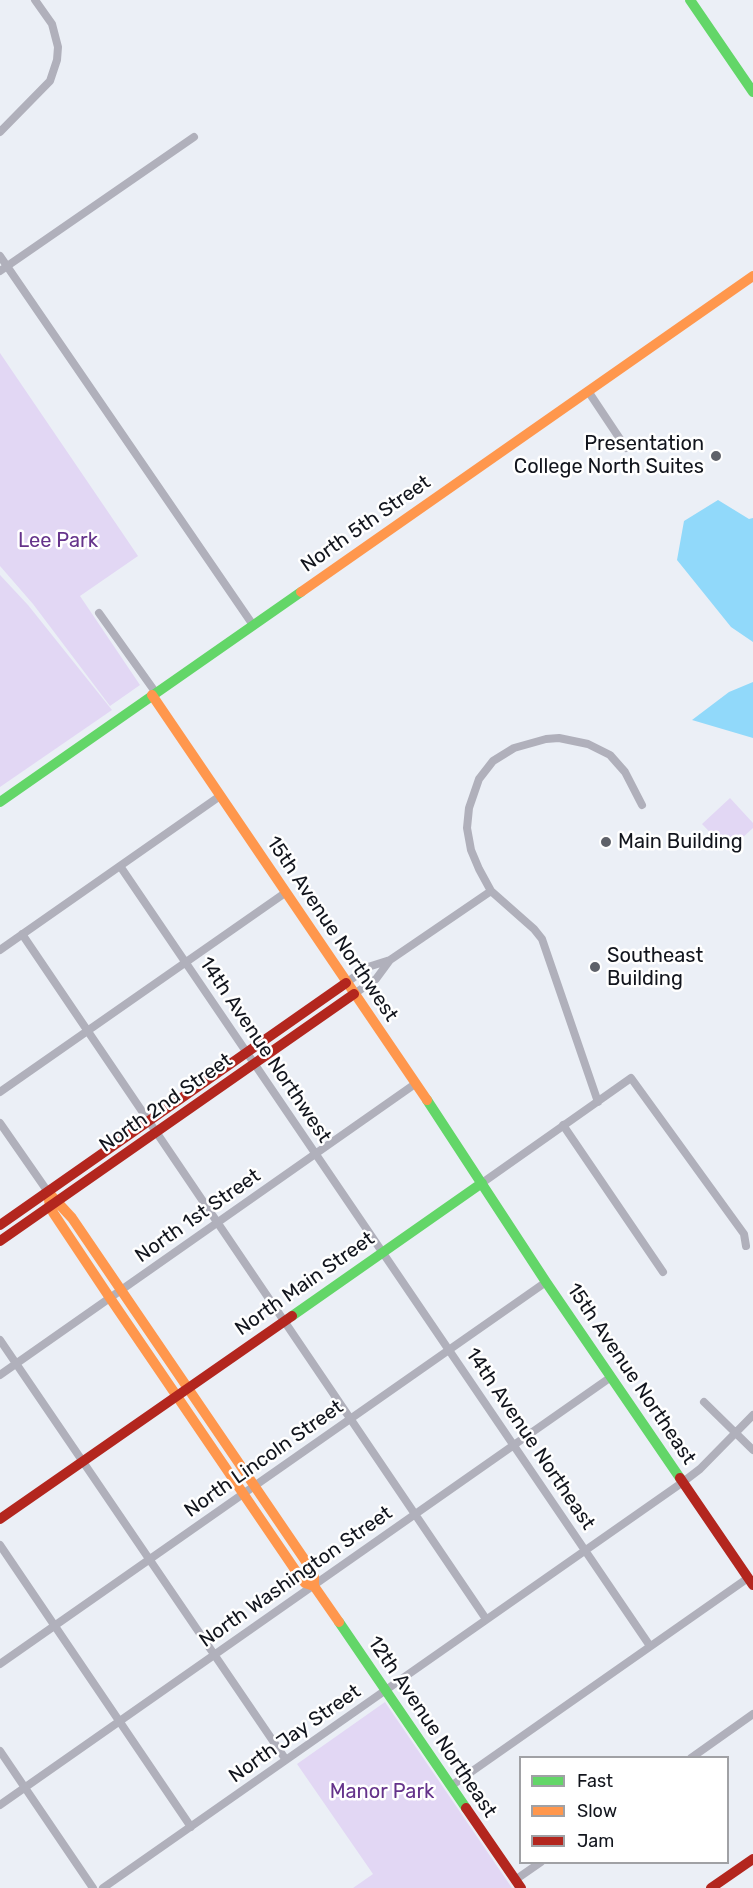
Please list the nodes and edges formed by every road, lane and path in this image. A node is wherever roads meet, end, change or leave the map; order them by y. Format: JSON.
{"nodes":[{"id":1,"x":35,"y":0,"type":"edge"},
{"id":2,"x":690,"y":0,"type":"edge"},
{"id":3,"x":753,"y":92,"type":"edge"},
{"id":4,"x":0,"y":132,"type":"edge"},
{"id":5,"x":194,"y":137,"type":"dead end"},
{"id":6,"x":0,"y":256,"type":"edge"},
{"id":7,"x":4,"y":269,"type":"edge"},
{"id":8,"x":753,"y":276,"type":"edge"},
{"id":9,"x":588,"y":391,"type":"junction"},
{"id":10,"x":626,"y":448,"type":"dead end"},
{"id":11,"x":99,"y":613,"type":"dead end"},
{"id":12,"x":253,"y":625,"type":"junction"},
{"id":13,"x":154,"y":694,"type":"junction"},
{"id":14,"x":220,"y":796,"type":"junction"},
{"id":15,"x":0,"y":802,"type":"edge"},
{"id":16,"x":642,"y":805,"type":"dead end"},
{"id":17,"x":120,"y":866,"type":"junction"},
{"id":18,"x":491,"y":891,"type":"junction"},
{"id":19,"x":285,"y":893,"type":"junction"},
{"id":20,"x":22,"y":934,"type":"junction"},
{"id":21,"x":0,"y":950,"type":"edge"},
{"id":22,"x":390,"y":960,"type":"junction"},
{"id":23,"x":185,"y":962,"type":"junction"},
{"id":24,"x":346,"y":983,"type":"junction"},
{"id":25,"x":354,"y":994,"type":"junction"},
{"id":26,"x":88,"y":1031,"type":"junction"},
{"id":27,"x":247,"y":1052,"type":"junction"},
{"id":28,"x":254,"y":1063,"type":"junction"},
{"id":29,"x":416,"y":1084,"type":"junction"},
{"id":30,"x":0,"y":1092,"type":"edge"},
{"id":31,"x":598,"y":1102,"type":"junction"},
{"id":32,"x":148,"y":1120,"type":"junction"},
{"id":33,"x":0,"y":1123,"type":"edge"},
{"id":34,"x":563,"y":1125,"type":"junction"},
{"id":35,"x":156,"y":1132,"type":"junction"},
{"id":36,"x":316,"y":1154,"type":"junction"},
{"id":37,"x":482,"y":1183,"type":"junction"},
{"id":38,"x":48,"y":1192,"type":"junction"},
{"id":39,"x":54,"y":1204,"type":"junction"},
{"id":40,"x":217,"y":1222,"type":"junction"},
{"id":41,"x":0,"y":1226,"type":"edge"},
{"id":42,"x":0,"y":1241,"type":"edge"},
{"id":43,"x":746,"y":1246,"type":"dead end"},
{"id":44,"x":382,"y":1252,"type":"junction"},
{"id":45,"x":663,"y":1272,"type":"dead end"},
{"id":46,"x":546,"y":1282,"type":"junction"},
{"id":47,"x":122,"y":1290,"type":"junction"},
{"id":48,"x":110,"y":1298,"type":"junction"},
{"id":49,"x":284,"y":1321,"type":"junction"},
{"id":50,"x":0,"y":1340,"type":"edge"},
{"id":51,"x":449,"y":1349,"type":"junction"},
{"id":52,"x":16,"y":1364,"type":"junction"},
{"id":53,"x":0,"y":1375,"type":"edge"},
{"id":54,"x":612,"y":1377,"type":"junction"},
{"id":55,"x":188,"y":1388,"type":"junction"},
{"id":56,"x":177,"y":1396,"type":"junction"},
{"id":57,"x":704,"y":1402,"type":"dead end"},
{"id":58,"x":753,"y":1415,"type":"edge"},
{"id":59,"x":351,"y":1418,"type":"junction"},
{"id":60,"x":736,"y":1433,"type":"junction"},
{"id":61,"x":514,"y":1445,"type":"junction"},
{"id":62,"x":753,"y":1450,"type":"edge"},
{"id":63,"x":83,"y":1461,"type":"junction"},
{"id":64,"x":683,"y":1482,"type":"junction"},
{"id":65,"x":254,"y":1485,"type":"junction"},
{"id":66,"x":243,"y":1494,"type":"junction"},
{"id":67,"x":415,"y":1514,"type":"junction"},
{"id":68,"x":0,"y":1519,"type":"edge"},
{"id":69,"x":0,"y":1545,"type":"edge"},
{"id":70,"x":585,"y":1549,"type":"junction"},
{"id":71,"x":149,"y":1559,"type":"junction"},
{"id":72,"x":751,"y":1581,"type":"edge"},
{"id":73,"x":314,"y":1586,"type":"junction"},
{"id":74,"x":486,"y":1619,"type":"junction"},
{"id":75,"x":55,"y":1625,"type":"junction"},
{"id":76,"x":650,"y":1646,"type":"junction"},
{"id":77,"x":214,"y":1655,"type":"junction"},
{"id":78,"x":0,"y":1664,"type":"edge"},
{"id":79,"x":386,"y":1690,"type":"junction"},
{"id":80,"x":753,"y":1714,"type":"edge"},
{"id":81,"x":120,"y":1721,"type":"junction"},
{"id":82,"x":0,"y":1751,"type":"edge"},
{"id":83,"x":694,"y":1756,"type":"edge"},
{"id":84,"x":286,"y":1760,"type":"junction"},
{"id":85,"x":450,"y":1786,"type":"junction"},
{"id":86,"x":25,"y":1787,"type":"junction"},
{"id":87,"x":0,"y":1805,"type":"edge"},
{"id":88,"x":191,"y":1827,"type":"junction"},
{"id":89,"x":753,"y":1859,"type":"edge"},
{"id":90,"x":540,"y":1864,"type":"edge"},
{"id":91,"x":518,"y":1884,"type":"edge"},
{"id":92,"x":93,"y":1888,"type":"edge"},
{"id":93,"x":103,"y":1888,"type":"edge"},
{"id":94,"x":711,"y":1888,"type":"edge"}],
"edges":[{"from":1,"to":4,"type":"street"},
{"from":2,"to":3,"type":"street"},
{"from":5,"to":7,"type":"street"},
{"from":6,"to":7,"type":"street"},
{"from":7,"to":12,"type":"street"},
{"from":8,"to":9,"type":"street","name":"North 5th Street"},
{"from":9,"to":10,"type":"street"},
{"from":9,"to":12,"type":"street","name":"North 5th Street"},
{"from":11,"to":13,"type":"street","name":"15th Avenue Northwest"},
{"from":12,"to":13,"type":"street","name":"North 5th Street"},
{"from":13,"to":14,"type":"street","name":"15th Avenue Northwest"},
{"from":13,"to":15,"type":"street","name":"North 5th Street"},
{"from":14,"to":17,"type":"street"},
{"from":14,"to":19,"type":"street","name":"15th Avenue Northwest"},
{"from":16,"to":18,"type":"street"},
{"from":17,"to":20,"type":"street"},
{"from":17,"to":23,"type":"street","name":"14th Avenue Northwest"},
{"from":18,"to":22,"type":"street"},
{"from":18,"to":31,"type":"street"},
{"from":19,"to":23,"type":"street"},
{"from":19,"to":24,"type":"street","name":"15th Avenue Northwest"},
{"from":20,"to":21,"type":"street"},
{"from":20,"to":26,"type":"street"},
{"from":22,"to":24,"type":"street"},
{"from":22,"to":25,"type":"street"},
{"from":23,"to":26,"type":"street"},
{"from":23,"to":27,"type":"street","name":"14th Avenue Northwest"},
{"from":24,"to":25,"type":"street","name":"15th Avenue Northwest"},
{"from":24,"to":27,"type":"street","name":"North 2nd Street"},
{"from":25,"to":28,"type":"street","name":"North 2nd Street"},
{"from":25,"to":29,"type":"street","name":"15th Avenue Northwest"},
{"from":26,"to":30,"type":"street"},
{"from":26,"to":32,"type":"street"},
{"from":27,"to":28,"type":"street","name":"14th Avenue Northwest"},
{"from":27,"to":32,"type":"street","name":"North 2nd Street"},
{"from":28,"to":35,"type":"street","name":"North 2nd Street"},
{"from":28,"to":36,"type":"street","name":"14th Avenue Northwest"},
{"from":29,"to":36,"type":"street","name":"North 1st Street"},
{"from":29,"to":37,"type":"street","name":"15th Avenue Northwest"},
{"from":31,"to":34,"type":"street","name":"North Main Street"},
{"from":31,"to":43,"type":"street","name":"North Main Street"},
{"from":32,"to":35,"type":"street"},
{"from":32,"to":38,"type":"street","name":"North 2nd Street"},
{"from":33,"to":38,"type":"street"},
{"from":34,"to":37,"type":"street","name":"North Main Street"},
{"from":34,"to":45,"type":"street"},
{"from":35,"to":39,"type":"street","name":"North 2nd Street"},
{"from":35,"to":40,"type":"street"},
{"from":36,"to":40,"type":"street","name":"North 1st Street"},
{"from":36,"to":44,"type":"street","name":"14th Avenue Northwest"},
{"from":37,"to":44,"type":"street","name":"North Main Street"},
{"from":37,"to":46,"type":"street","name":"15th Avenue Northeast"},
{"from":38,"to":39,"type":"street"},
{"from":38,"to":41,"type":"street","name":"North 2nd Street"},
{"from":39,"to":42,"type":"street","name":"North 2nd Street"},
{"from":39,"to":47,"type":"street","name":"12th Avenue Northeast"},
{"from":39,"to":48,"type":"street","name":"12th Avenue Northeast"},
{"from":40,"to":47,"type":"street","name":"North 1st Street"},
{"from":40,"to":49,"type":"street"},
{"from":44,"to":49,"type":"street","name":"North Main Street"},
{"from":44,"to":51,"type":"street","name":"14th Avenue Northeast"},
{"from":46,"to":51,"type":"street","name":"North Lincoln Street"},
{"from":46,"to":54,"type":"street","name":"15th Avenue Northeast"},
{"from":47,"to":48,"type":"street","name":"North 1st Street"},
{"from":47,"to":55,"type":"street","name":"12th Avenue Northeast"},
{"from":48,"to":52,"type":"street","name":"North 1st Street"},
{"from":48,"to":56,"type":"street","name":"12th Avenue Northeast"},
{"from":49,"to":55,"type":"street","name":"North Main Street"},
{"from":49,"to":59,"type":"street"},
{"from":50,"to":52,"type":"street"},
{"from":51,"to":59,"type":"street","name":"North Lincoln Street"},
{"from":51,"to":61,"type":"street","name":"14th Avenue Northeast"},
{"from":52,"to":53,"type":"street","name":"North 1st Street"},
{"from":52,"to":63,"type":"street"},
{"from":54,"to":61,"type":"street","name":"North Washington Street"},
{"from":54,"to":64,"type":"street","name":"15th Avenue Northeast"},
{"from":55,"to":56,"type":"street","name":"North Main Street"},
{"from":55,"to":65,"type":"street","name":"12th Avenue Northeast"},
{"from":56,"to":63,"type":"street","name":"North Main Street"},
{"from":56,"to":66,"type":"street","name":"12th Avenue Northeast"},
{"from":57,"to":60,"type":"street"},
{"from":58,"to":60,"type":"street","name":"North Jay Street"},
{"from":59,"to":65,"type":"street","name":"North Lincoln Street"},
{"from":59,"to":67,"type":"street"},
{"from":60,"to":62,"type":"street"},
{"from":60,"to":64,"type":"street","name":"North Jay Street"},
{"from":61,"to":67,"type":"street","name":"North Washington Street"},
{"from":61,"to":70,"type":"street","name":"14th Avenue Northeast"},
{"from":63,"to":68,"type":"street","name":"North Main Street"},
{"from":63,"to":71,"type":"street"},
{"from":64,"to":70,"type":"street","name":"North Jay Street"},
{"from":64,"to":72,"type":"street","name":"15th Avenue Northeast"},
{"from":65,"to":66,"type":"street","name":"North Lincoln Street"},
{"from":65,"to":73,"type":"street","name":"12th Avenue Northeast"},
{"from":66,"to":71,"type":"street","name":"North Lincoln Street"},
{"from":66,"to":73,"type":"street","name":"12th Avenue Northeast"},
{"from":67,"to":73,"type":"street","name":"North Washington Street"},
{"from":67,"to":74,"type":"street"},
{"from":69,"to":75,"type":"street"},
{"from":70,"to":74,"type":"street","name":"North Jay Street"},
{"from":70,"to":76,"type":"street","name":"14th Avenue Northeast"},
{"from":71,"to":75,"type":"street","name":"North Lincoln Street"},
{"from":71,"to":77,"type":"street"},
{"from":72,"to":76,"type":"street"},
{"from":73,"to":77,"type":"street","name":"North Washington Street"},
{"from":73,"to":79,"type":"street","name":"12th Avenue Northeast"},
{"from":74,"to":79,"type":"street","name":"North Jay Street"},
{"from":75,"to":78,"type":"street","name":"North Lincoln Street"},
{"from":75,"to":81,"type":"street"},
{"from":76,"to":85,"type":"street"},
{"from":77,"to":81,"type":"street","name":"North Washington Street"},
{"from":77,"to":84,"type":"street"},
{"from":79,"to":84,"type":"street","name":"North Jay Street"},
{"from":79,"to":85,"type":"street","name":"12th Avenue Northeast"},
{"from":80,"to":83,"type":"street"},
{"from":81,"to":86,"type":"street","name":"North Washington Street"},
{"from":81,"to":88,"type":"street"},
{"from":82,"to":86,"type":"street"},
{"from":84,"to":88,"type":"street","name":"North Jay Street"},
{"from":85,"to":91,"type":"street","name":"12th Avenue Northeast"},
{"from":86,"to":87,"type":"street","name":"North Washington Street"},
{"from":86,"to":92,"type":"street"},
{"from":88,"to":93,"type":"street","name":"North Jay Street"},
{"from":89,"to":94,"type":"street"},
{"from":90,"to":91,"type":"street"}]}
